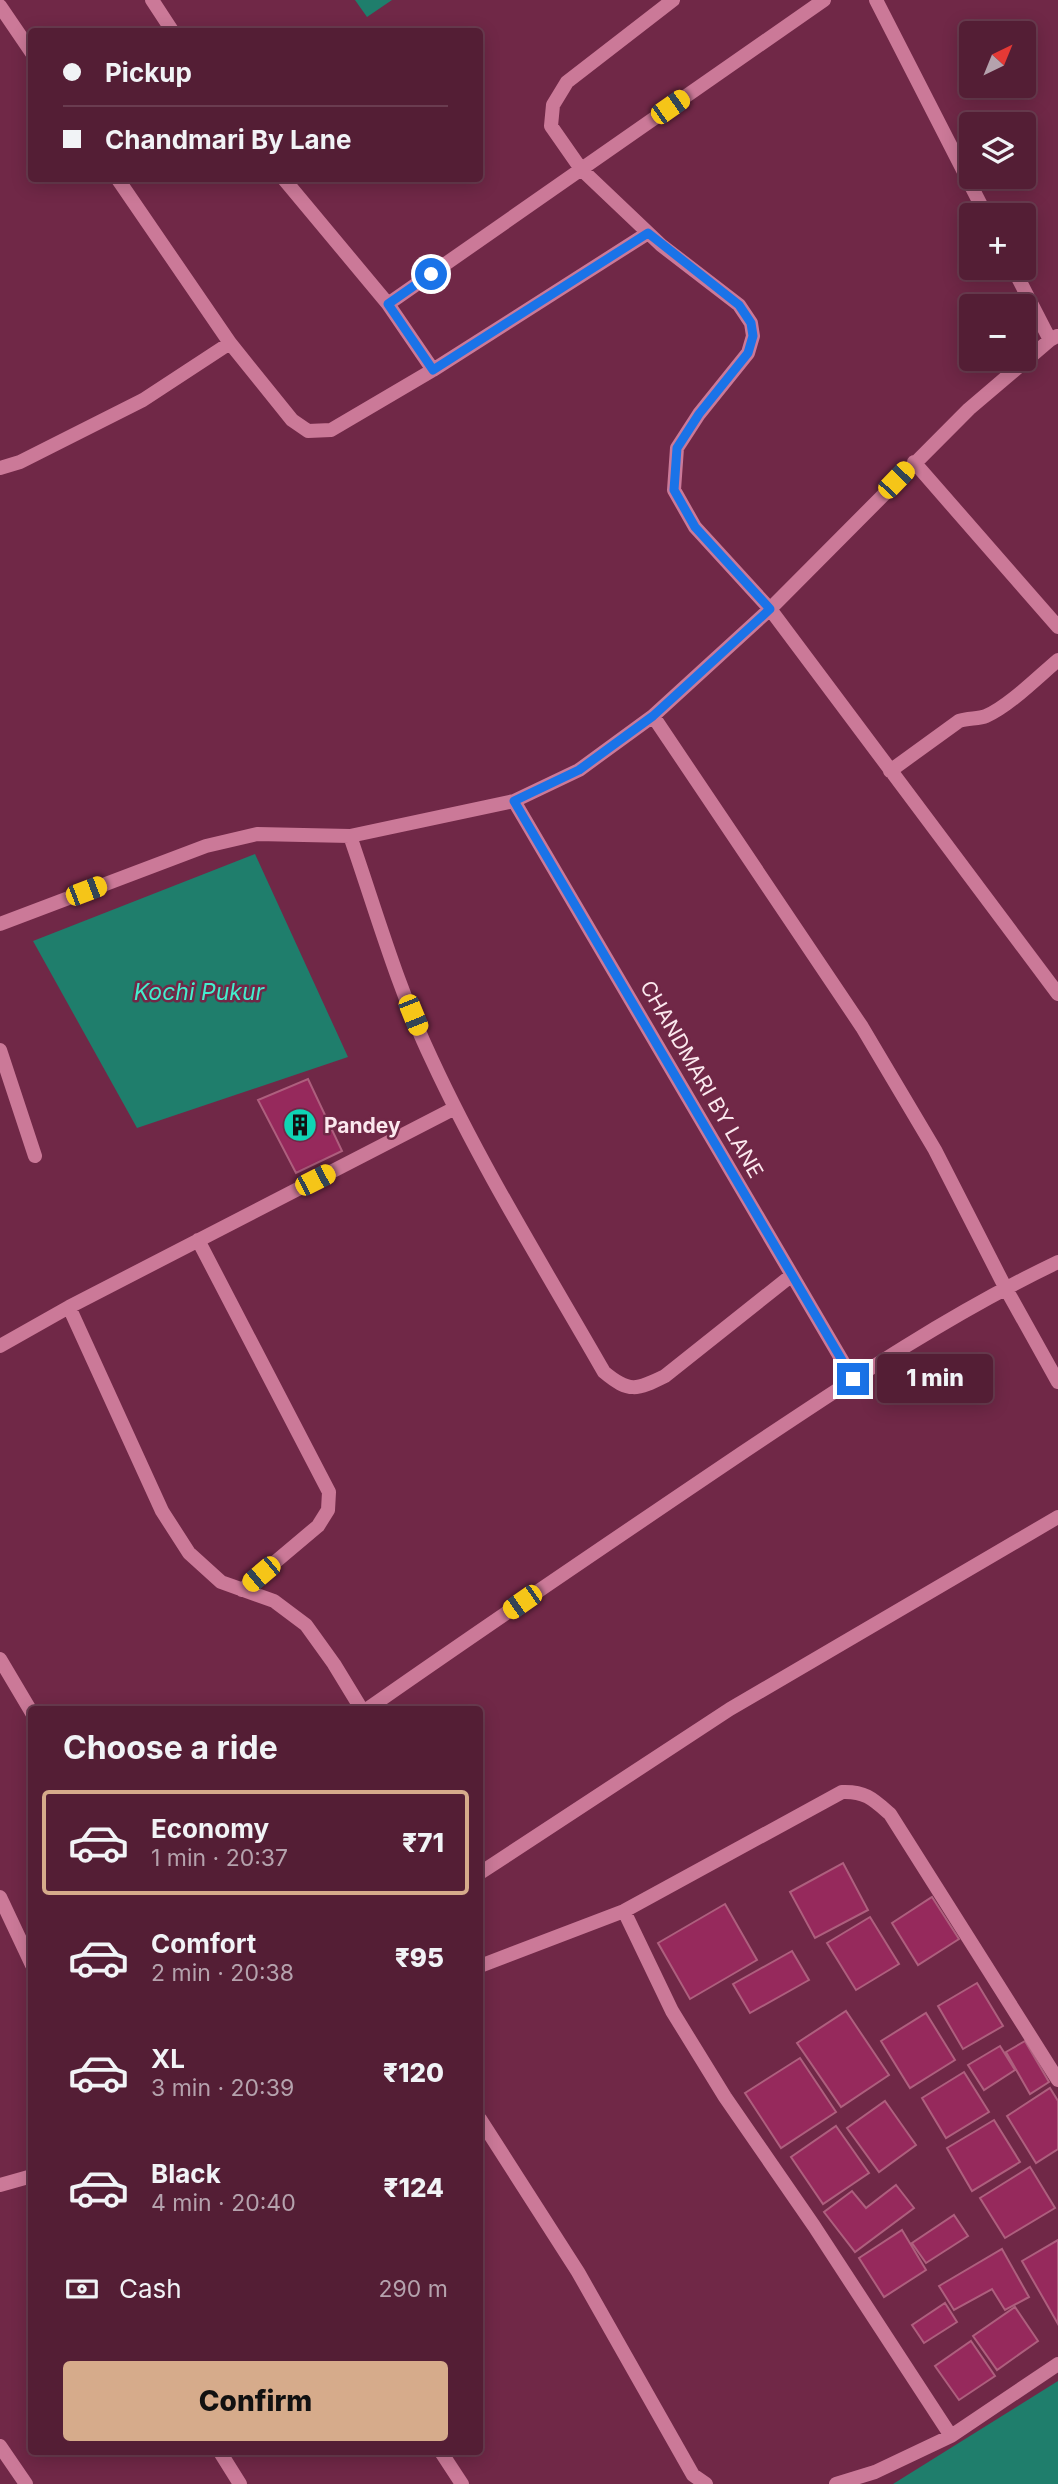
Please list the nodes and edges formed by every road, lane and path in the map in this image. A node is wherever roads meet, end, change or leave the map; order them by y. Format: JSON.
{"nodes":[{"id":1,"x":152,"y":0,"type":"edge"},
{"id":2,"x":673,"y":0,"type":"edge"},
{"id":3,"x":824,"y":0,"type":"edge"},
{"id":4,"x":876,"y":0,"type":"edge"},
{"id":5,"x":0,"y":6,"type":"edge"},
{"id":6,"x":170,"y":28,"type":"edge"},
{"id":7,"x":28,"y":47,"type":"edge"},
{"id":8,"x":582,"y":169,"type":"junction"},
{"id":9,"x":120,"y":182,"type":"edge"},
{"id":10,"x":286,"y":182,"type":"edge"},
{"id":11,"x":980,"y":203,"type":"edge"},
{"id":12,"x":648,"y":233,"type":"junction"},
{"id":13,"x":1020,"y":280,"type":"edge"},
{"id":14,"x":388,"y":304,"type":"junction"},
{"id":15,"x":1054,"y":337,"type":"edge"},
{"id":16,"x":230,"y":344,"type":"junction"},
{"id":17,"x":433,"y":370,"type":"junction"},
{"id":18,"x":914,"y":462,"type":"junction"},
{"id":19,"x":0,"y":468,"type":"edge"},
{"id":20,"x":770,"y":609,"type":"junction"},
{"id":21,"x":1058,"y":627,"type":"edge"},
{"id":22,"x":1058,"y":660,"type":"edge"},
{"id":23,"x":653,"y":716,"type":"junction"},
{"id":24,"x":890,"y":771,"type":"junction"},
{"id":25,"x":514,"y":801,"type":"junction"},
{"id":26,"x":350,"y":836,"type":"junction"},
{"id":27,"x":0,"y":924,"type":"edge"},
{"id":28,"x":1058,"y":994,"type":"edge"},
{"id":29,"x":0,"y":1050,"type":"edge"},
{"id":30,"x":456,"y":1108,"type":"junction"},
{"id":31,"x":36,"y":1156,"type":"dead end"},
{"id":32,"x":198,"y":1240,"type":"junction"},
{"id":33,"x":1058,"y":1262,"type":"edge"},
{"id":34,"x":792,"y":1275,"type":"junction"},
{"id":35,"x":1005,"y":1287,"type":"junction"},
{"id":36,"x":69,"y":1307,"type":"junction"},
{"id":37,"x":0,"y":1346,"type":"edge"},
{"id":38,"x":853,"y":1379,"type":"junction"},
{"id":39,"x":1058,"y":1382,"type":"edge"},
{"id":40,"x":1058,"y":1517,"type":"edge"},
{"id":41,"x":242,"y":1590,"type":"junction"},
{"id":42,"x":0,"y":1659,"type":"edge"},
{"id":43,"x":28,"y":1706,"type":"edge"},
{"id":44,"x":361,"y":1706,"type":"edge"},
{"id":45,"x":370,"y":1706,"type":"edge"},
{"id":46,"x":483,"y":1871,"type":"edge"},
{"id":47,"x":0,"y":1896,"type":"edge"},
{"id":48,"x":624,"y":1911,"type":"junction"},
{"id":49,"x":28,"y":1956,"type":"edge"},
{"id":50,"x":483,"y":1962,"type":"edge"},
{"id":51,"x":1058,"y":2080,"type":"edge"},
{"id":52,"x":483,"y":2124,"type":"edge"},
{"id":53,"x":28,"y":2177,"type":"edge"},
{"id":54,"x":0,"y":2185,"type":"edge"},
{"id":55,"x":1058,"y":2364,"type":"edge"},
{"id":56,"x":951,"y":2435,"type":"junction"},
{"id":57,"x":0,"y":2446,"type":"edge"},
{"id":58,"x":222,"y":2455,"type":"edge"},
{"id":59,"x":444,"y":2455,"type":"edge"},
{"id":60,"x":26,"y":2484,"type":"edge"},
{"id":61,"x":240,"y":2484,"type":"edge"},
{"id":62,"x":462,"y":2484,"type":"edge"},
{"id":63,"x":706,"y":2484,"type":"edge"},
{"id":64,"x":836,"y":2484,"type":"edge"}],
"edges":[{"from":1,"to":6,"type":"street"},
{"from":2,"to":8,"type":"street"},
{"from":3,"to":8,"type":"street"},
{"from":4,"to":11,"type":"street"},
{"from":5,"to":7,"type":"street"},
{"from":8,"to":12,"type":"street"},
{"from":8,"to":14,"type":"street"},
{"from":9,"to":16,"type":"street"},
{"from":10,"to":14,"type":"street"},
{"from":12,"to":17,"type":"street"},
{"from":12,"to":20,"type":"street"},
{"from":13,"to":15,"type":"street"},
{"from":14,"to":17,"type":"street"},
{"from":15,"to":18,"type":"street"},
{"from":16,"to":17,"type":"street"},
{"from":16,"to":19,"type":"street"},
{"from":18,"to":20,"type":"street"},
{"from":18,"to":21,"type":"street"},
{"from":20,"to":23,"type":"street"},
{"from":20,"to":24,"type":"street"},
{"from":22,"to":24,"type":"street"},
{"from":23,"to":25,"type":"street"},
{"from":23,"to":35,"type":"street"},
{"from":24,"to":28,"type":"street"},
{"from":25,"to":26,"type":"street"},
{"from":25,"to":34,"type":"street","name":"CHANDMARI BY LANE"},
{"from":26,"to":27,"type":"street"},
{"from":26,"to":30,"type":"street"},
{"from":29,"to":31,"type":"street"},
{"from":30,"to":32,"type":"street"},
{"from":30,"to":34,"type":"street"},
{"from":32,"to":36,"type":"street"},
{"from":32,"to":41,"type":"street"},
{"from":33,"to":35,"type":"street"},
{"from":34,"to":38,"type":"street","name":"CHANDMARI BY LANE"},
{"from":35,"to":38,"type":"street"},
{"from":35,"to":39,"type":"street"},
{"from":36,"to":37,"type":"street"},
{"from":36,"to":41,"type":"street"},
{"from":38,"to":45,"type":"street"},
{"from":40,"to":46,"type":"street"},
{"from":41,"to":44,"type":"street"},
{"from":42,"to":43,"type":"street"},
{"from":47,"to":49,"type":"street"},
{"from":48,"to":50,"type":"street"},
{"from":48,"to":51,"type":"street"},
{"from":48,"to":56,"type":"street"},
{"from":52,"to":63,"type":"street"},
{"from":53,"to":54,"type":"street"},
{"from":55,"to":56,"type":"street"},
{"from":56,"to":64,"type":"street"},
{"from":57,"to":60,"type":"street"},
{"from":58,"to":61,"type":"street"},
{"from":59,"to":62,"type":"street"}]}
